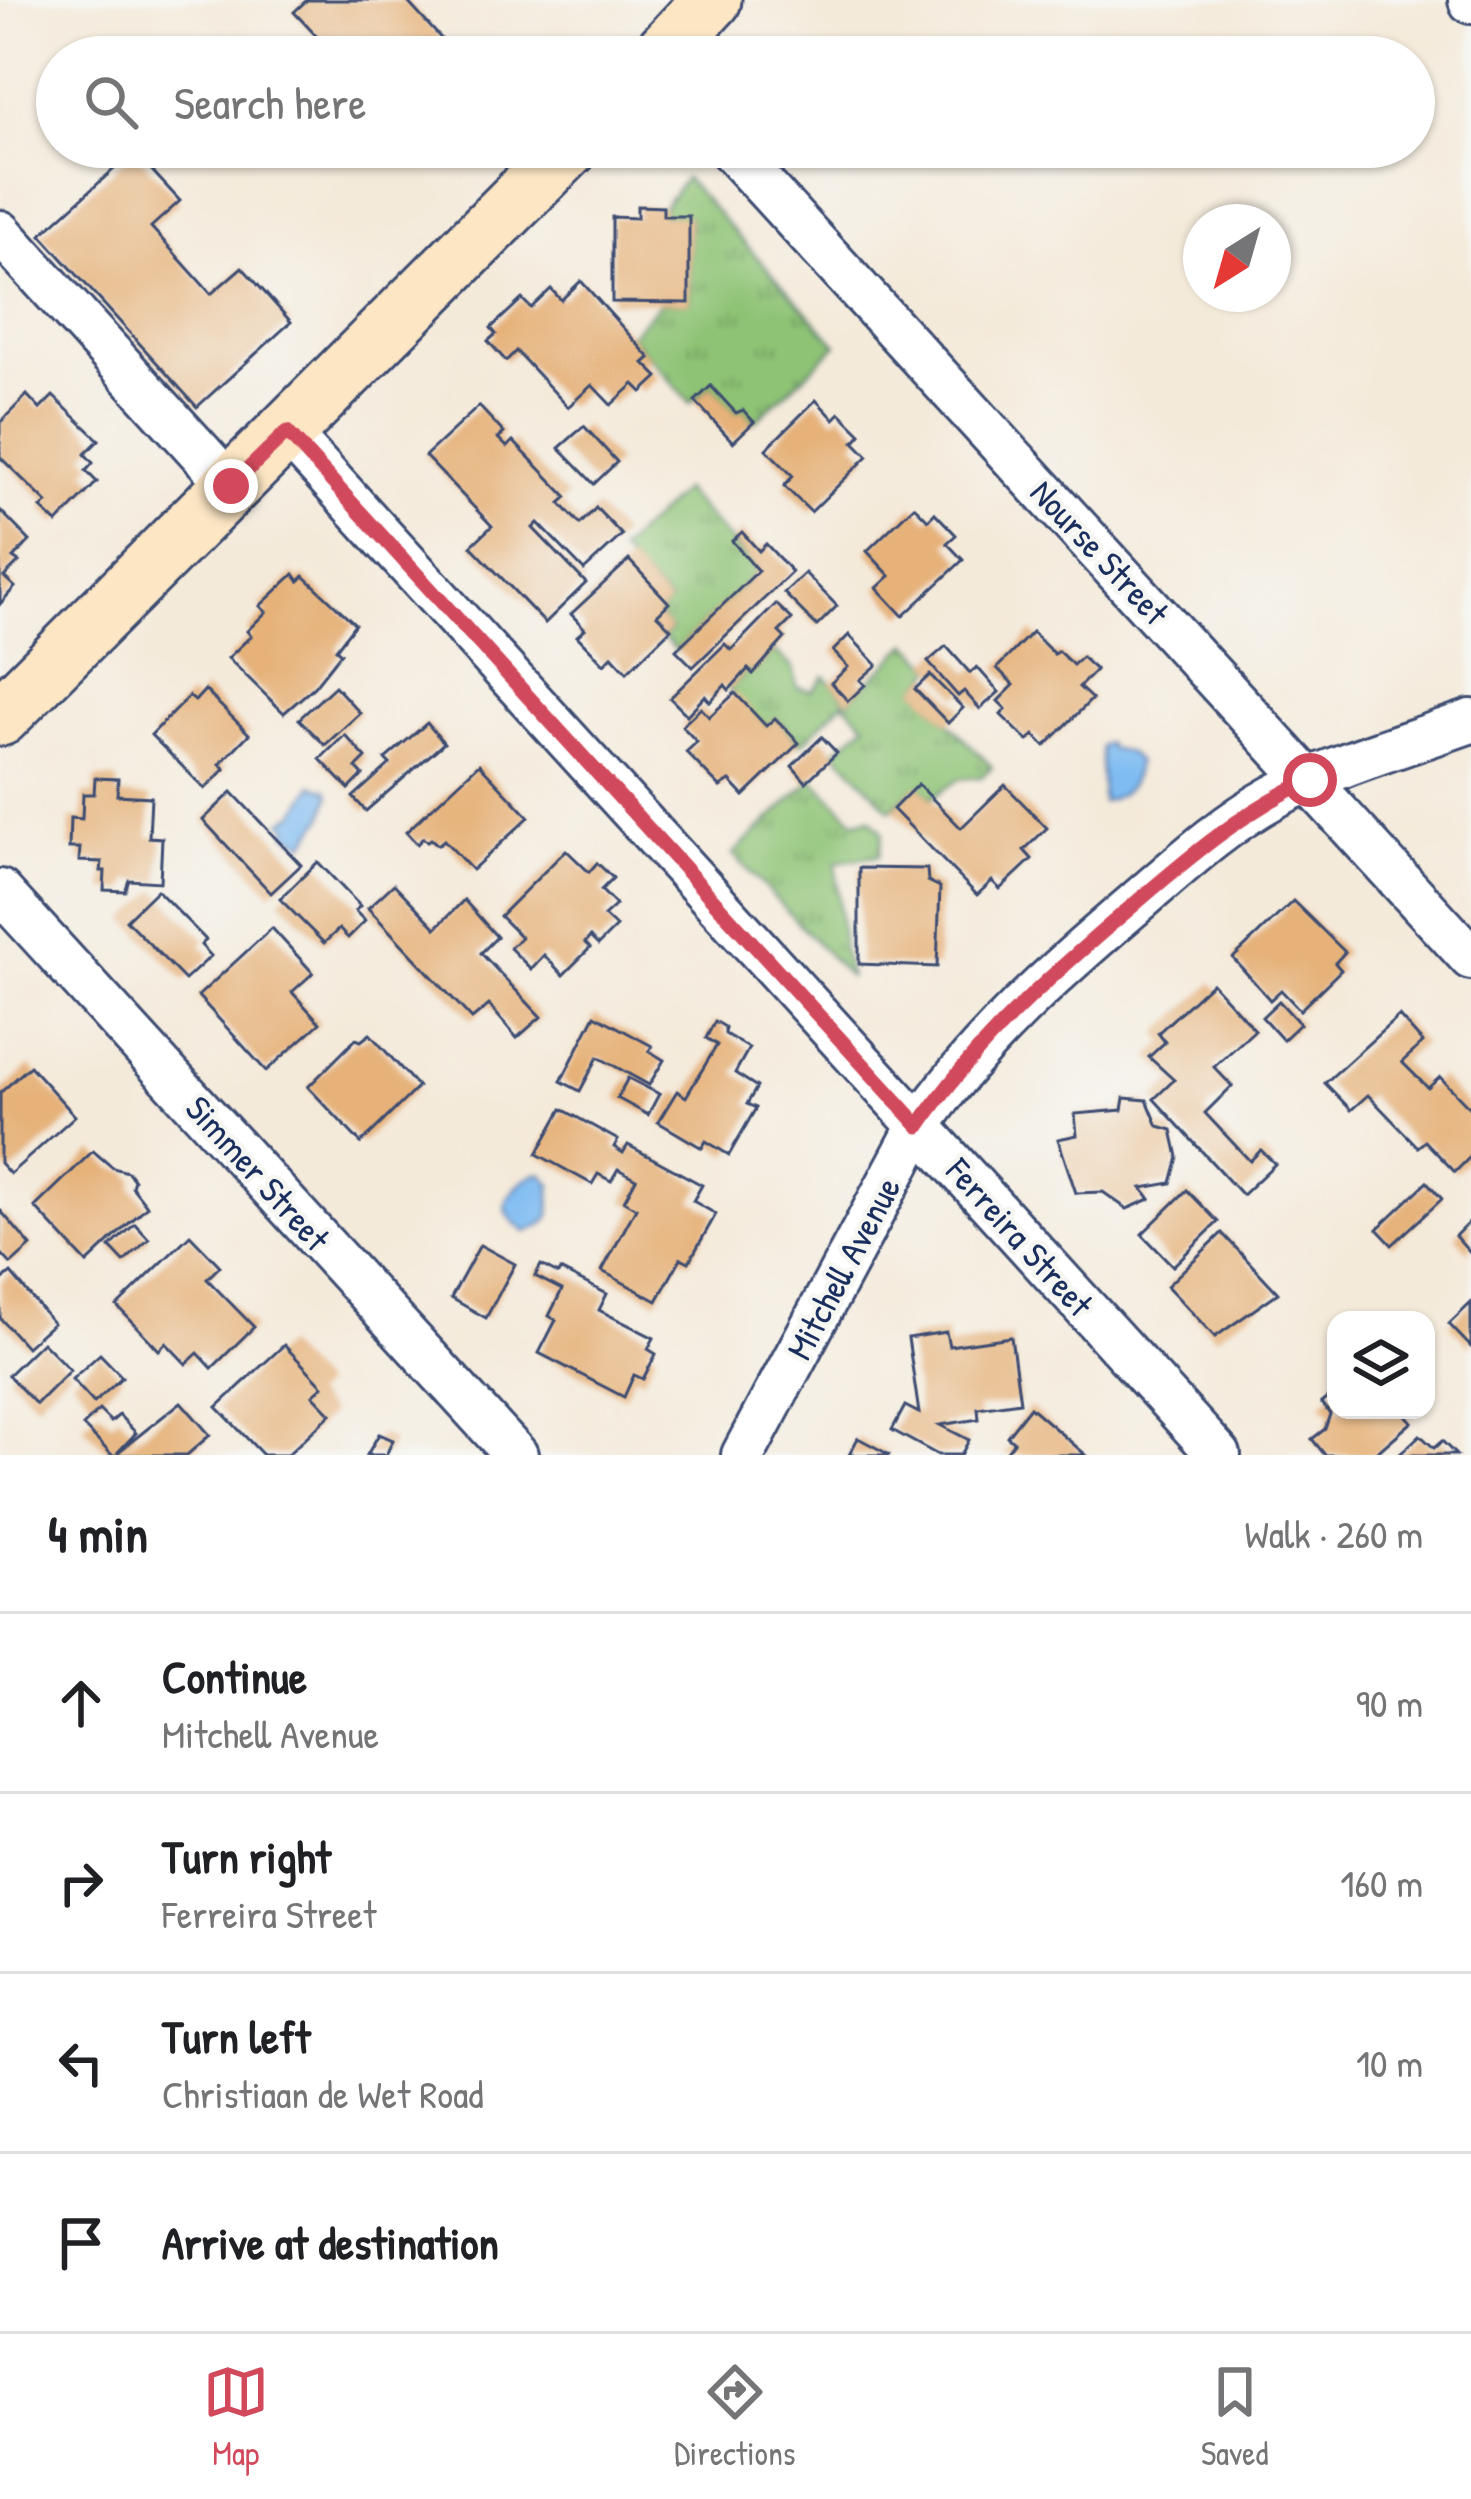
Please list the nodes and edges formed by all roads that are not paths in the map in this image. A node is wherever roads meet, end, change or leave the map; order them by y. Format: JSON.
{"nodes":[{"id":1,"x":712,"y":0,"type":"edge"},
{"id":2,"x":678,"y":36,"type":"edge"},
{"id":3,"x":549,"y":168,"type":"edge"},
{"id":4,"x":747,"y":168,"type":"edge"},
{"id":5,"x":0,"y":232,"type":"edge"},
{"id":6,"x":287,"y":432,"type":"junction"},
{"id":7,"x":231,"y":486,"type":"junction"},
{"id":8,"x":0,"y":717,"type":"edge"},
{"id":9,"x":1471,"y":721,"type":"edge"},
{"id":10,"x":1310,"y":780,"type":"junction"},
{"id":11,"x":0,"y":891,"type":"edge"},
{"id":12,"x":1471,"y":958,"type":"edge"},
{"id":13,"x":919,"y":1126,"type":"junction"},
{"id":14,"x":516,"y":1455,"type":"edge"},
{"id":15,"x":743,"y":1455,"type":"edge"},
{"id":16,"x":1220,"y":1455,"type":"edge"}],
"edges":[{"from":1,"to":2,"type":"main road"},
{"from":3,"to":6,"type":"main road"},
{"from":4,"to":10,"type":"street","name":"Nourse Street"},
{"from":5,"to":7,"type":"street"},
{"from":6,"to":7,"type":"main road"},
{"from":6,"to":13,"type":"street","name":"Ferreira Street"},
{"from":7,"to":8,"type":"main road"},
{"from":9,"to":10,"type":"street","name":"Mitchell Avenue"},
{"from":10,"to":12,"type":"street","name":"Nourse Street"},
{"from":10,"to":13,"type":"street","name":"Mitchell Avenue"},
{"from":11,"to":14,"type":"street","name":"Simmer Street"},
{"from":13,"to":15,"type":"street","name":"Mitchell Avenue"},
{"from":13,"to":16,"type":"street","name":"Ferreira Street"}]}
